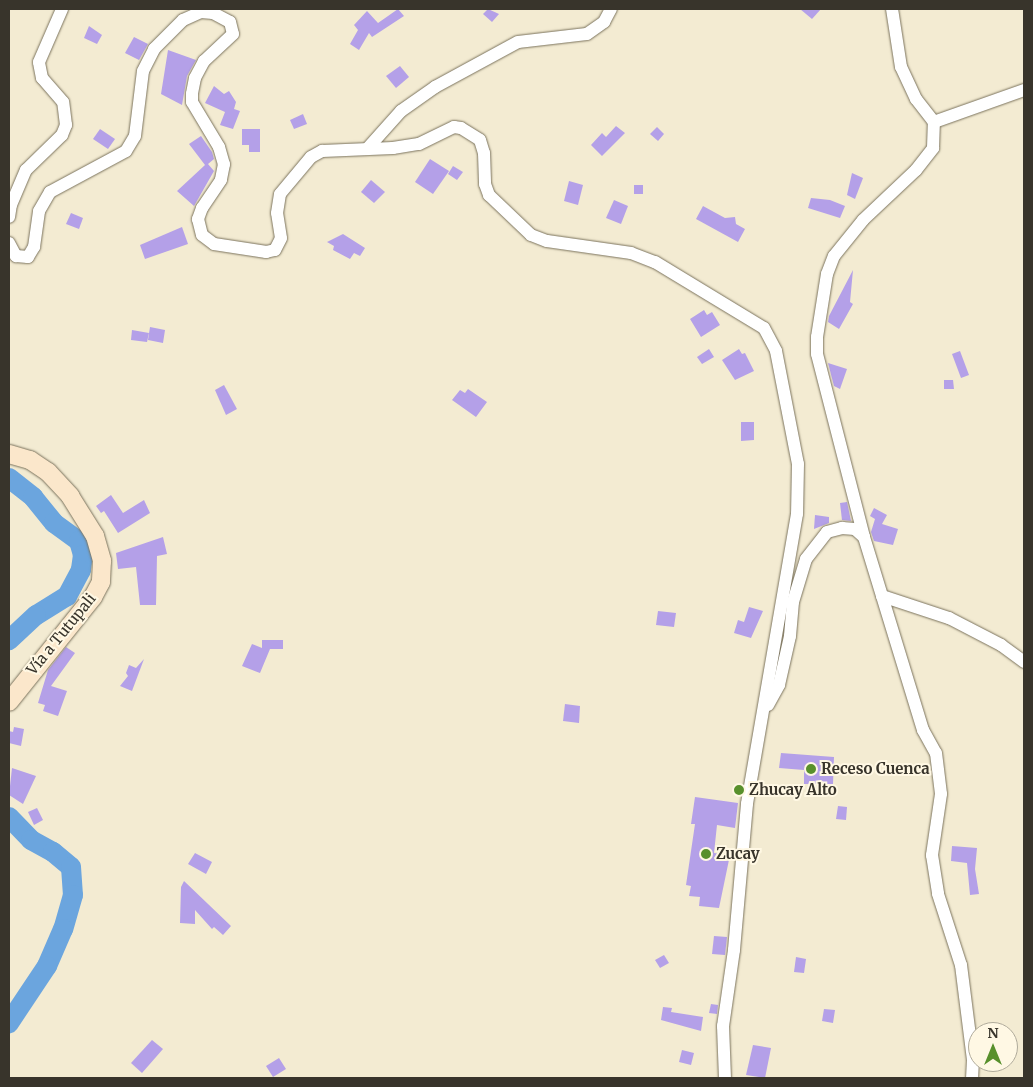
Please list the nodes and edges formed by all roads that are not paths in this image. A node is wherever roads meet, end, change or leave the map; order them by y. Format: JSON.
{"nodes":[{"id":1,"x":62,"y":9,"type":"edge"},
{"id":2,"x":611,"y":9,"type":"edge"},
{"id":3,"x":892,"y":9,"type":"edge"},
{"id":4,"x":1024,"y":90,"type":"edge"},
{"id":5,"x":934,"y":122,"type":"junction"},
{"id":6,"x":367,"y":149,"type":"junction"},
{"id":7,"x":9,"y":217,"type":"edge"},
{"id":8,"x":9,"y":243,"type":"edge"},
{"id":9,"x":11,"y":451,"type":"edge"},
{"id":10,"x":864,"y":537,"type":"junction"},
{"id":11,"x":882,"y":596,"type":"junction"},
{"id":12,"x":1024,"y":662,"type":"edge"},
{"id":13,"x":9,"y":702,"type":"edge"},
{"id":14,"x":762,"y":714,"type":"junction"},
{"id":15,"x":725,"y":1078,"type":"edge"},
{"id":16,"x":972,"y":1078,"type":"edge"}],
"edges":[{"from":1,"to":7,"type":"street"},
{"from":2,"to":6,"type":"street"},
{"from":3,"to":5,"type":"street"},
{"from":4,"to":5,"type":"street"},
{"from":5,"to":10,"type":"street"},
{"from":6,"to":8,"type":"street"},
{"from":6,"to":14,"type":"street"},
{"from":9,"to":13,"type":"street","name":"Vía a Tutupali"},
{"from":10,"to":11,"type":"street"},
{"from":10,"to":14,"type":"street"},
{"from":11,"to":12,"type":"street"},
{"from":11,"to":16,"type":"street"},
{"from":14,"to":15,"type":"street"}]}
